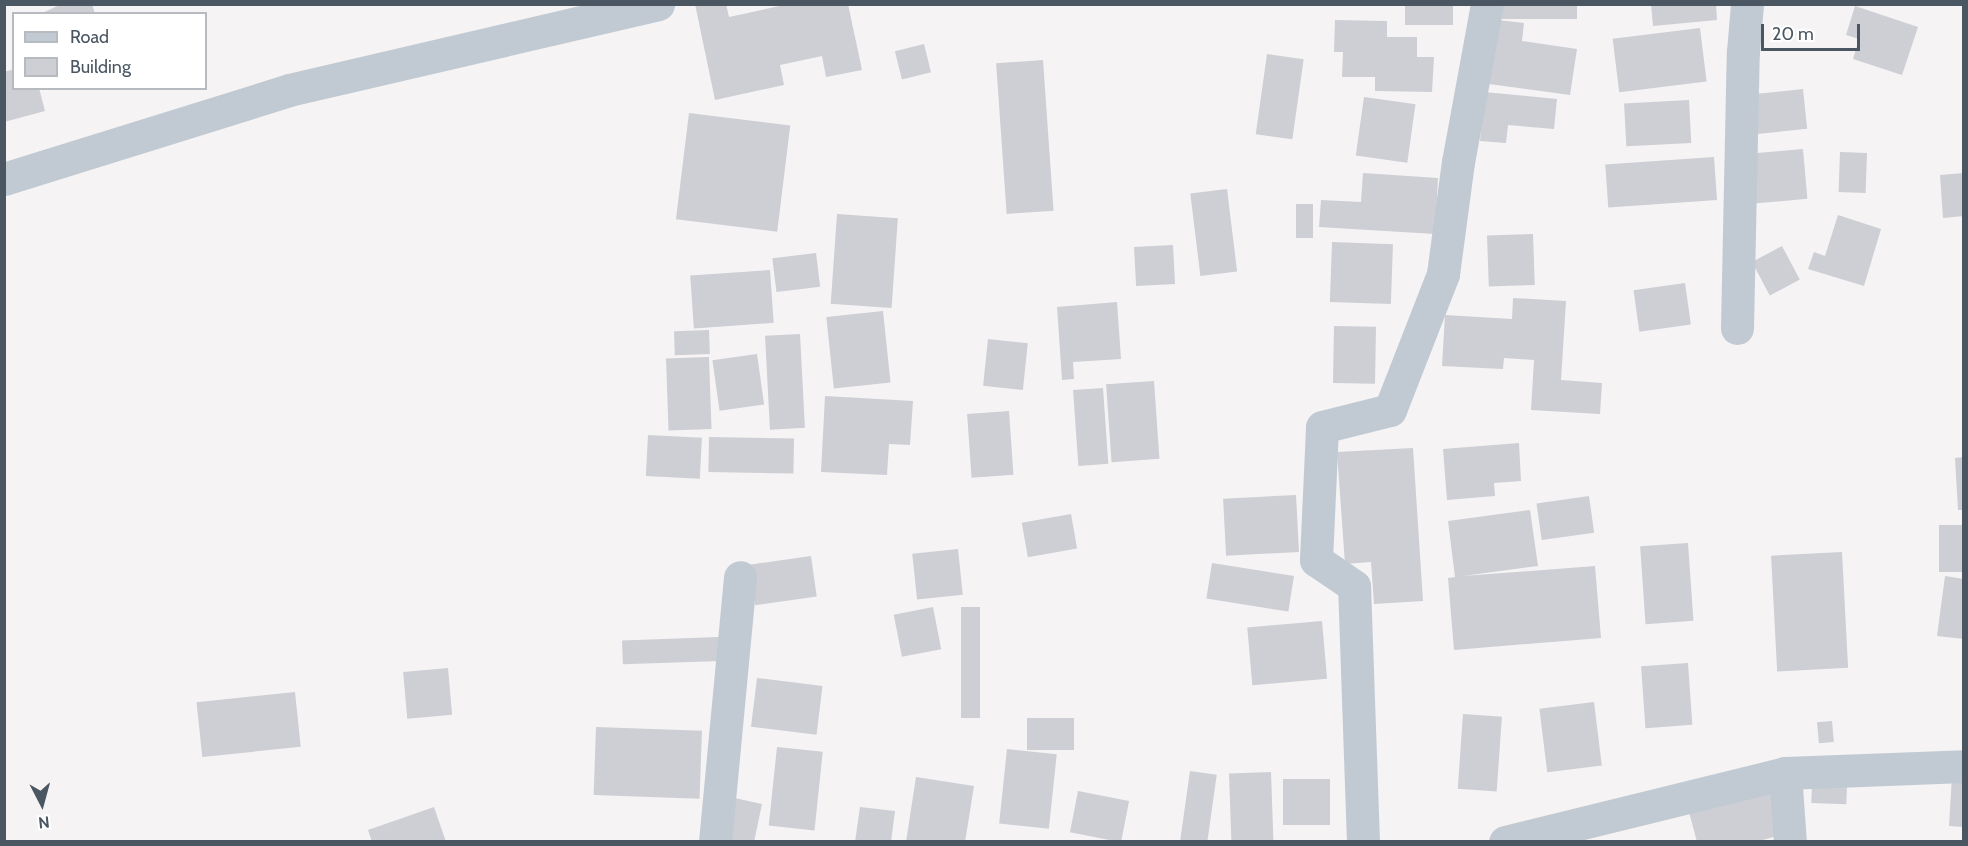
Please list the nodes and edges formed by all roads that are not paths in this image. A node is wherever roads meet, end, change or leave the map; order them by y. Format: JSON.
{"nodes":[{"id":1,"x":658,"y":4,"type":"edge"},
{"id":2,"x":1486,"y":4,"type":"edge"},
{"id":3,"x":1747,"y":4,"type":"edge"},
{"id":4,"x":4,"y":179,"type":"edge"},
{"id":5,"x":1737,"y":328,"type":"dead end"},
{"id":6,"x":740,"y":577,"type":"dead end"},
{"id":7,"x":1964,"y":766,"type":"edge"},
{"id":8,"x":1785,"y":773,"type":"junction"},
{"id":9,"x":715,"y":842,"type":"edge"},
{"id":10,"x":1363,"y":842,"type":"edge"},
{"id":11,"x":1504,"y":842,"type":"edge"},
{"id":12,"x":1790,"y":842,"type":"edge"}],
"edges":[{"from":1,"to":4,"type":"street"},
{"from":2,"to":10,"type":"street"},
{"from":3,"to":5,"type":"street"},
{"from":6,"to":9,"type":"street"},
{"from":7,"to":8,"type":"street"},
{"from":8,"to":11,"type":"street"},
{"from":8,"to":12,"type":"street"}]}
